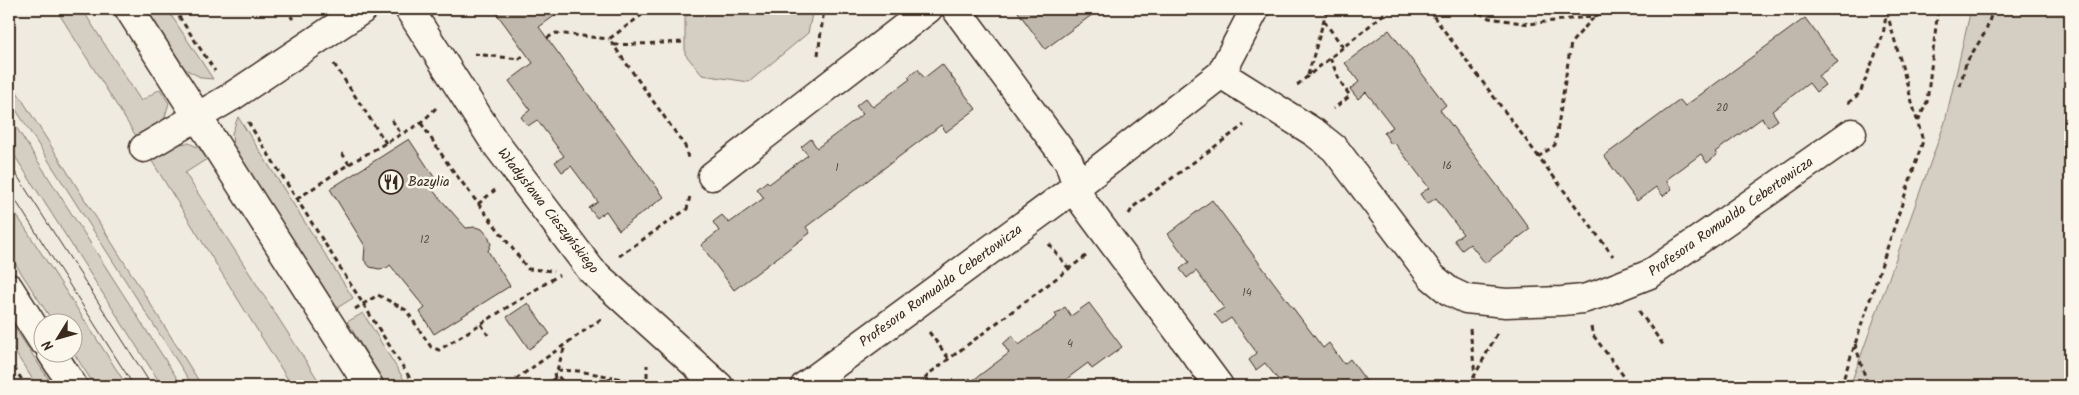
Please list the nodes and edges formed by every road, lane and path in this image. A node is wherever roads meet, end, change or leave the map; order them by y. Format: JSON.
{"nodes":[{"id":1,"x":129,"y":9,"type":"edge"},
{"id":2,"x":174,"y":9,"type":"edge"},
{"id":3,"x":363,"y":9,"type":"edge"},
{"id":4,"x":409,"y":9,"type":"edge"},
{"id":5,"x":650,"y":9,"type":"edge"},
{"id":6,"x":824,"y":9,"type":"edge"},
{"id":7,"x":928,"y":9,"type":"edge"},
{"id":8,"x":956,"y":9,"type":"edge"},
{"id":9,"x":1255,"y":9,"type":"edge"},
{"id":10,"x":1327,"y":9,"type":"edge"},
{"id":11,"x":1390,"y":9,"type":"edge"},
{"id":12,"x":1428,"y":9,"type":"edge"},
{"id":13,"x":1472,"y":9,"type":"edge"},
{"id":14,"x":1603,"y":9,"type":"edge"},
{"id":15,"x":1618,"y":9,"type":"edge"},
{"id":16,"x":1887,"y":9,"type":"edge"},
{"id":17,"x":1938,"y":9,"type":"edge"},
{"id":18,"x":1993,"y":9,"type":"edge"},
{"id":19,"x":1595,"y":16,"type":"junction"},
{"id":20,"x":1324,"y":21,"type":"junction"},
{"id":21,"x":547,"y":38,"type":"dead end"},
{"id":22,"x":609,"y":39,"type":"junction"},
{"id":23,"x":685,"y":42,"type":"dead end"},
{"id":24,"x":614,"y":45,"type":"junction"},
{"id":25,"x":1343,"y":47,"type":"junction"},
{"id":26,"x":474,"y":54,"type":"dead end"},
{"id":27,"x":526,"y":54,"type":"dead end"},
{"id":28,"x":329,"y":57,"type":"dead end"},
{"id":29,"x":1330,"y":58,"type":"junction"},
{"id":30,"x":1221,"y":74,"type":"junction"},
{"id":31,"x":1308,"y":76,"type":"junction"},
{"id":32,"x":830,"y":85,"type":"junction"},
{"id":33,"x":1960,"y":86,"type":"dead end"},
{"id":34,"x":231,"y":97,"type":"junction"},
{"id":35,"x":1272,"y":105,"type":"junction"},
{"id":36,"x":1845,"y":105,"type":"dead end"},
{"id":37,"x":1331,"y":110,"type":"dead end"},
{"id":38,"x":197,"y":117,"type":"junction"},
{"id":39,"x":392,"y":120,"type":"dead end"},
{"id":40,"x":1918,"y":122,"type":"junction"},
{"id":41,"x":1852,"y":133,"type":"dead end"},
{"id":42,"x":401,"y":134,"type":"junction"},
{"id":43,"x":386,"y":143,"type":"junction"},
{"id":44,"x":144,"y":148,"type":"dead end"},
{"id":45,"x":342,"y":153,"type":"dead end"},
{"id":46,"x":1538,"y":156,"type":"junction"},
{"id":47,"x":689,"y":163,"type":"dead end"},
{"id":48,"x":349,"y":164,"type":"junction"},
{"id":49,"x":712,"y":176,"type":"dead end"},
{"id":50,"x":1077,"y":186,"type":"junction"},
{"id":51,"x":690,"y":194,"type":"dead end"},
{"id":52,"x":297,"y":199,"type":"junction"},
{"id":53,"x":1126,"y":221,"type":"dead end"},
{"id":54,"x":1045,"y":238,"type":"dead end"},
{"id":55,"x":1088,"y":254,"type":"dead end"},
{"id":56,"x":622,"y":255,"type":"dead end"},
{"id":57,"x":1615,"y":259,"type":"dead end"},
{"id":58,"x":1068,"y":269,"type":"junction"},
{"id":59,"x":9,"y":288,"type":"edge"},
{"id":60,"x":625,"y":302,"type":"junction"},
{"id":61,"x":1506,"y":303,"type":"junction"},
{"id":62,"x":364,"y":304,"type":"junction"},
{"id":63,"x":1638,"y":309,"type":"dead end"},
{"id":64,"x":1589,"y":318,"type":"dead end"},
{"id":65,"x":32,"y":324,"type":"edge"},
{"id":66,"x":481,"y":324,"type":"junction"},
{"id":67,"x":924,"y":326,"type":"dead end"},
{"id":68,"x":488,"y":335,"type":"dead end"},
{"id":69,"x":1855,"y":344,"type":"junction"},
{"id":70,"x":565,"y":345,"type":"junction"},
{"id":71,"x":1664,"y":346,"type":"dead end"},
{"id":72,"x":949,"y":359,"type":"junction"},
{"id":73,"x":9,"y":360,"type":"edge"},
{"id":74,"x":57,"y":362,"type":"edge"},
{"id":75,"x":647,"y":365,"type":"dead end"},
{"id":76,"x":557,"y":370,"type":"junction"},
{"id":77,"x":613,"y":377,"type":"junction"},
{"id":78,"x":555,"y":378,"type":"junction"},
{"id":79,"x":516,"y":379,"type":"dead end"},
{"id":80,"x":26,"y":386,"type":"edge"},
{"id":81,"x":73,"y":386,"type":"edge"},
{"id":82,"x":369,"y":386,"type":"edge"},
{"id":83,"x":415,"y":386,"type":"edge"},
{"id":84,"x":544,"y":386,"type":"edge"},
{"id":85,"x":566,"y":386,"type":"edge"},
{"id":86,"x":600,"y":386,"type":"edge"},
{"id":87,"x":626,"y":386,"type":"edge"},
{"id":88,"x":647,"y":386,"type":"edge"},
{"id":89,"x":719,"y":386,"type":"edge"},
{"id":90,"x":805,"y":386,"type":"edge"},
{"id":91,"x":919,"y":386,"type":"edge"},
{"id":92,"x":1219,"y":386,"type":"edge"},
{"id":93,"x":1469,"y":386,"type":"edge"},
{"id":94,"x":1631,"y":386,"type":"edge"},
{"id":95,"x":1841,"y":386,"type":"edge"},
{"id":96,"x":1868,"y":386,"type":"edge"}],
"edges":[{"from":1,"to":38,"type":"street"},
{"from":2,"to":34,"type":"path"},
{"from":3,"to":34,"type":"street"},
{"from":4,"to":60,"type":"street","name":"Władysława Cieszyńskiego"},
{"from":5,"to":22,"type":"path"},
{"from":6,"to":32,"type":"path"},
{"from":7,"to":32,"type":"street"},
{"from":8,"to":50,"type":"street"},
{"from":9,"to":30,"type":"street","name":"Profesora Romualda Cebertowicza"},
{"from":10,"to":20,"type":"path"},
{"from":11,"to":25,"type":"path"},
{"from":12,"to":46,"type":"path"},
{"from":13,"to":19,"type":"path"},
{"from":14,"to":19,"type":"path"},
{"from":15,"to":19,"type":"path"},
{"from":16,"to":36,"type":"path"},
{"from":16,"to":40,"type":"path"},
{"from":17,"to":40,"type":"path"},
{"from":18,"to":33,"type":"path"},
{"from":19,"to":46,"type":"path"},
{"from":20,"to":25,"type":"path"},
{"from":20,"to":31,"type":"path"},
{"from":21,"to":22,"type":"path"},
{"from":22,"to":24,"type":"path"},
{"from":23,"to":24,"type":"path"},
{"from":24,"to":47,"type":"path"},
{"from":25,"to":29,"type":"path"},
{"from":26,"to":27,"type":"path"},
{"from":28,"to":43,"type":"path"},
{"from":29,"to":31,"type":"path"},
{"from":29,"to":37,"type":"path"},
{"from":30,"to":35,"type":"street","name":"Profesora Romualda Cebertowicza"},
{"from":30,"to":50,"type":"street","name":"Profesora Romualda Cebertowicza"},
{"from":31,"to":35,"type":"path"},
{"from":32,"to":49,"type":"street"},
{"from":34,"to":38,"type":"street"},
{"from":34,"to":52,"type":"path"},
{"from":35,"to":53,"type":"path"},
{"from":35,"to":61,"type":"street","name":"Profesora Romualda Cebertowicza"},
{"from":38,"to":44,"type":"street"},
{"from":38,"to":82,"type":"street"},
{"from":39,"to":42,"type":"path"},
{"from":40,"to":69,"type":"path"},
{"from":41,"to":61,"type":"street","name":"Profesora Romualda Cebertowicza"},
{"from":42,"to":43,"type":"path"},
{"from":42,"to":66,"type":"path"},
{"from":43,"to":48,"type":"path"},
{"from":45,"to":48,"type":"path"},
{"from":46,"to":57,"type":"path"},
{"from":48,"to":52,"type":"path"},
{"from":50,"to":90,"type":"street","name":"Profesora Romualda Cebertowicza"},
{"from":50,"to":92,"type":"street"},
{"from":51,"to":56,"type":"path"},
{"from":52,"to":62,"type":"path"},
{"from":54,"to":58,"type":"path"},
{"from":55,"to":58,"type":"path"},
{"from":58,"to":72,"type":"path"},
{"from":59,"to":65,"type":"street"},
{"from":60,"to":70,"type":"path"},
{"from":60,"to":89,"type":"street","name":"Władysława Cieszyńskiego"},
{"from":61,"to":93,"type":"path"},
{"from":62,"to":66,"type":"path"},
{"from":62,"to":83,"type":"path"},
{"from":63,"to":71,"type":"path"},
{"from":64,"to":94,"type":"path"},
{"from":66,"to":68,"type":"path"},
{"from":67,"to":72,"type":"path"},
{"from":69,"to":95,"type":"path"},
{"from":69,"to":96,"type":"path"},
{"from":70,"to":76,"type":"path"},
{"from":70,"to":79,"type":"path"},
{"from":72,"to":91,"type":"path"},
{"from":73,"to":80,"type":"path"},
{"from":74,"to":81,"type":"street"},
{"from":75,"to":88,"type":"path"},
{"from":76,"to":77,"type":"path"},
{"from":76,"to":78,"type":"path"},
{"from":77,"to":86,"type":"path"},
{"from":77,"to":87,"type":"path"},
{"from":78,"to":84,"type":"path"},
{"from":78,"to":85,"type":"path"}]}
